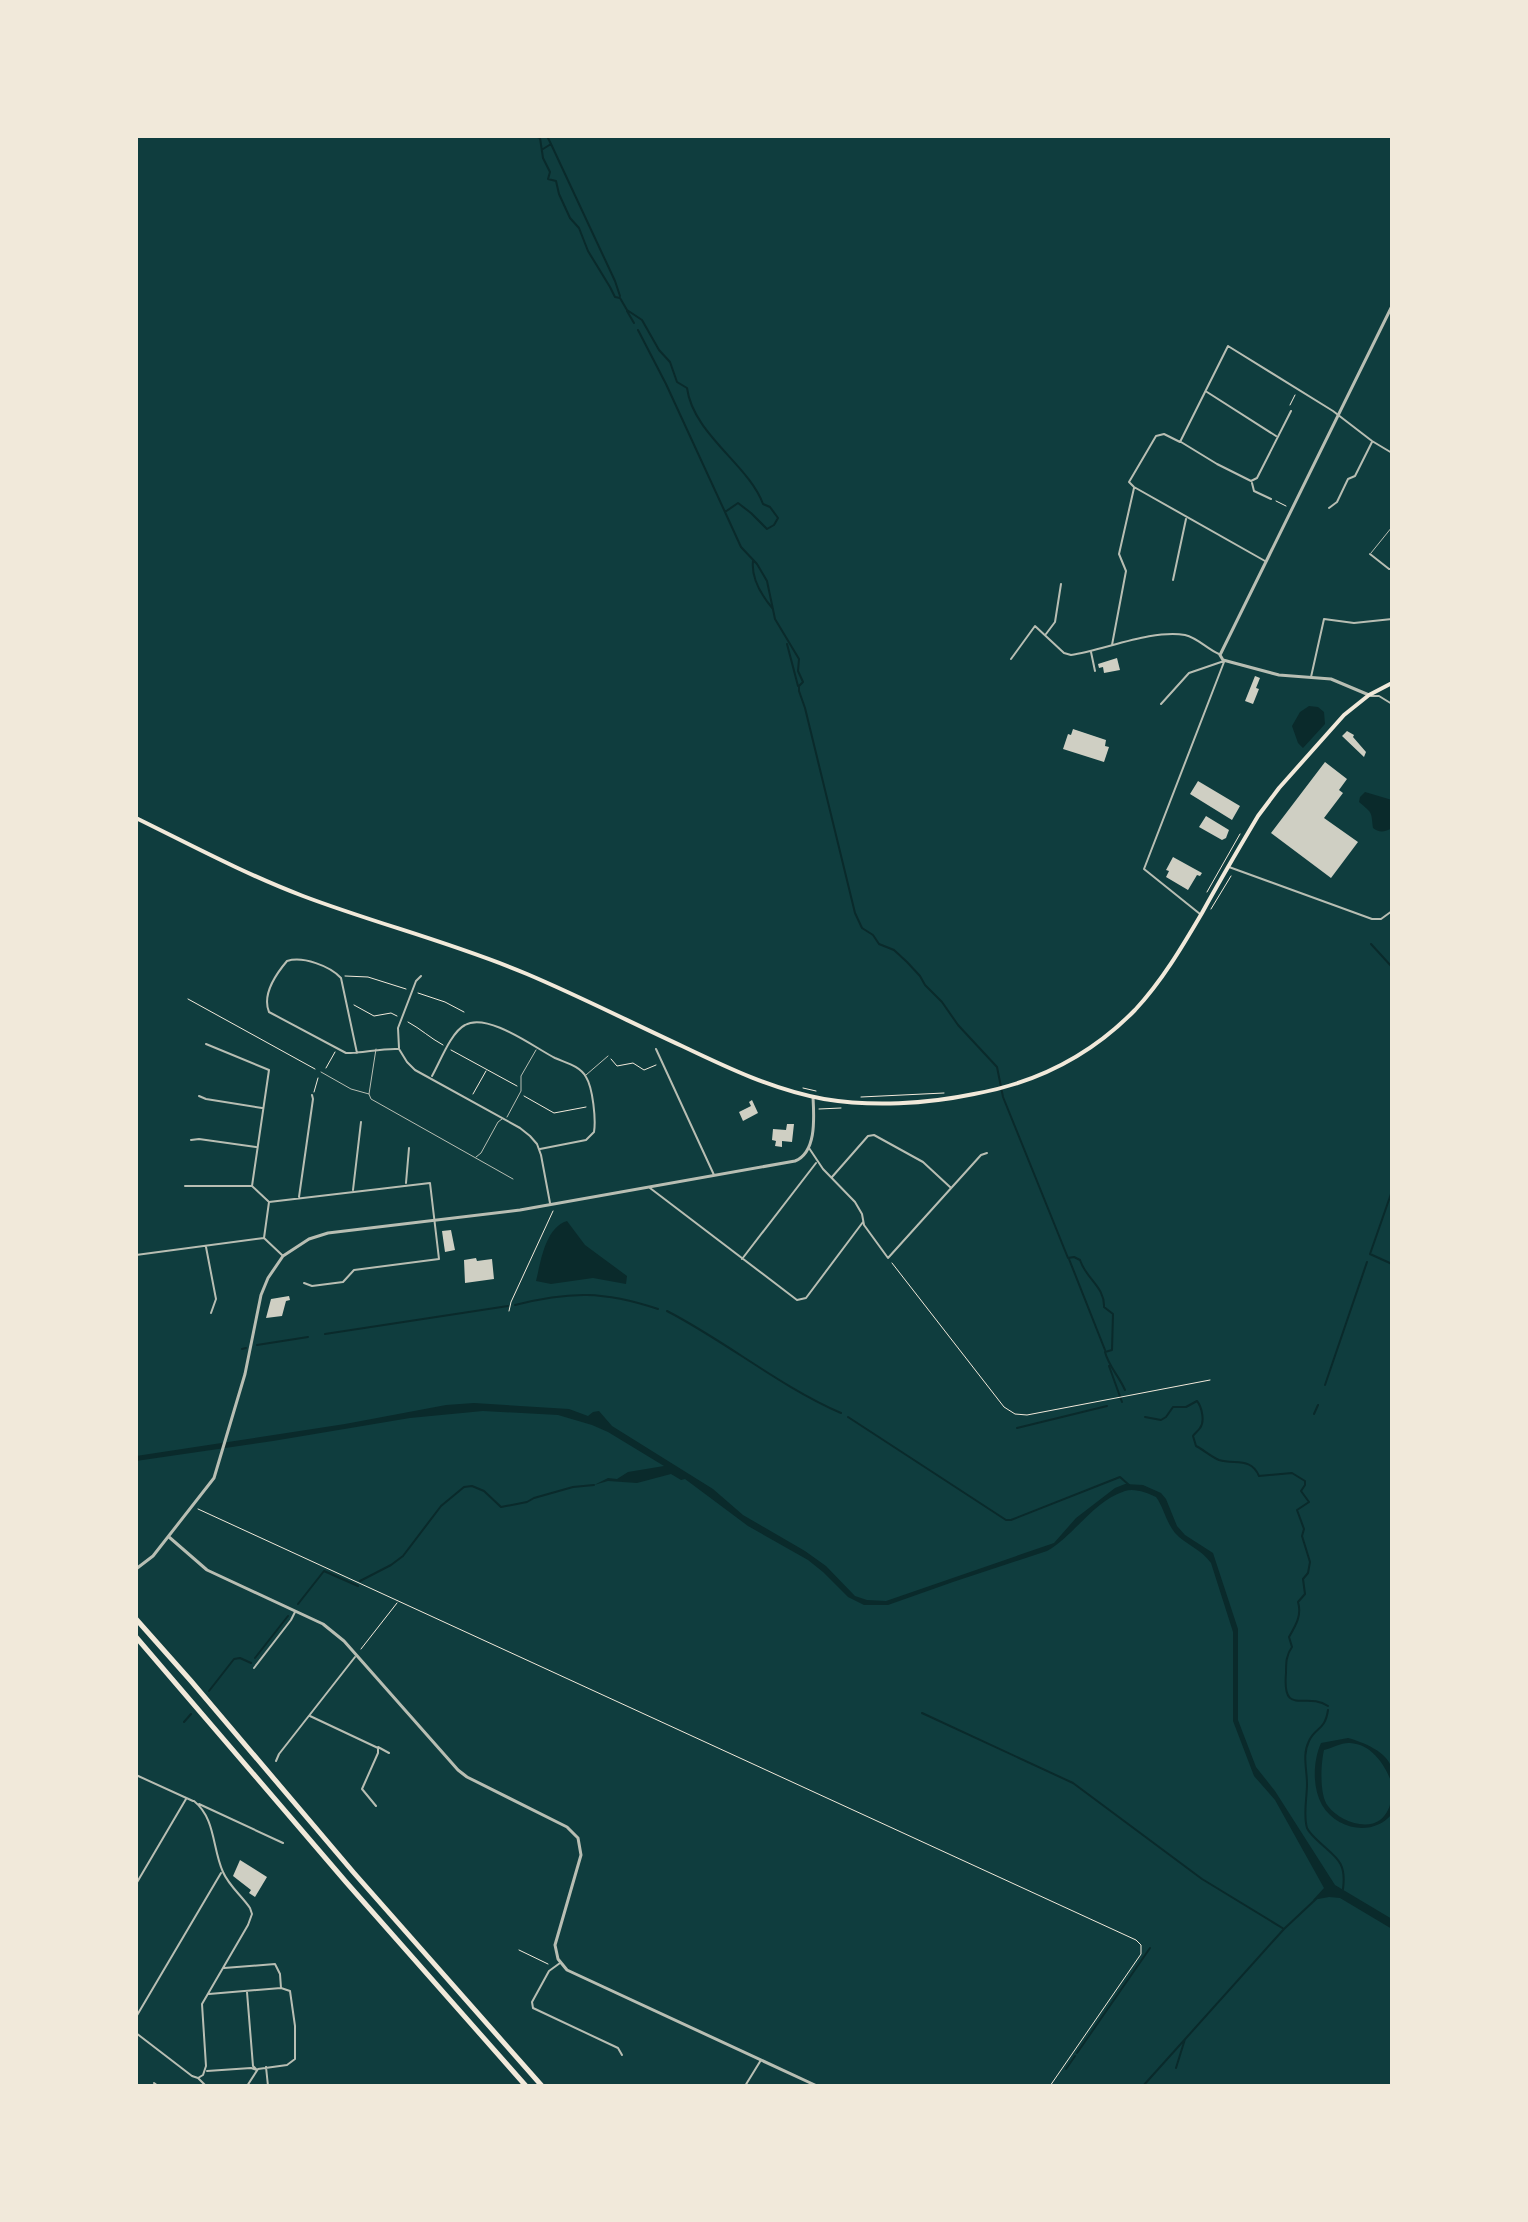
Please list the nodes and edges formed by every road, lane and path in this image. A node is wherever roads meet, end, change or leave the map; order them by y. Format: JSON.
{"nodes":[{"id":1,"x":1392,"y":306,"type":"edge"},
{"id":2,"x":1297,"y":389,"type":"junction"},
{"id":3,"x":1206,"y":392,"type":"junction"},
{"id":4,"x":1291,"y":411,"type":"joint"},
{"id":5,"x":1338,"y":417,"type":"junction"},
{"id":6,"x":1277,"y":436,"type":"junction"},
{"id":7,"x":1372,"y":441,"type":"junction"},
{"id":8,"x":1180,"y":442,"type":"junction"},
{"id":9,"x":1392,"y":453,"type":"edge"},
{"id":10,"x":1251,"y":481,"type":"junction"},
{"id":11,"x":1132,"y":486,"type":"junction"},
{"id":12,"x":1271,"y":499,"type":"joint"},
{"id":13,"x":1329,"y":508,"type":"dead end"},
{"id":14,"x":1292,"y":509,"type":"junction"},
{"id":15,"x":1187,"y":518,"type":"junction"},
{"id":16,"x":1392,"y":527,"type":"edge"},
{"id":17,"x":1370,"y":554,"type":"joint"},
{"id":18,"x":1266,"y":562,"type":"junction"},
{"id":19,"x":1392,"y":569,"type":"edge"},
{"id":20,"x":1173,"y":580,"type":"dead end"},
{"id":21,"x":1061,"y":584,"type":"dead end"},
{"id":22,"x":1392,"y":619,"type":"edge"},
{"id":23,"x":1045,"y":635,"type":"junction"},
{"id":24,"x":1112,"y":645,"type":"junction"},
{"id":25,"x":1090,"y":650,"type":"junction"},
{"id":26,"x":1220,"y":655,"type":"junction"},
{"id":27,"x":1011,"y":659,"type":"dead end"},
{"id":28,"x":1225,"y":660,"type":"junction"},
{"id":29,"x":1095,"y":671,"type":"dead end"},
{"id":30,"x":1311,"y":678,"type":"junction"},
{"id":31,"x":1392,"y":683,"type":"edge"},
{"id":32,"x":1369,"y":695,"type":"junction"},
{"id":33,"x":1161,"y":704,"type":"dead end"},
{"id":34,"x":1392,"y":704,"type":"edge"},
{"id":35,"x":136,"y":818,"type":"edge"},
{"id":36,"x":1240,"y":834,"type":"dead end"},
{"id":37,"x":1229,"y":867,"type":"junction"},
{"id":38,"x":1203,"y":899,"type":"dead end"},
{"id":39,"x":1392,"y":911,"type":"edge"},
{"id":40,"x":1201,"y":914,"type":"junction"},
{"id":41,"x":421,"y":976,"type":"dead end"},
{"id":42,"x":341,"y":978,"type":"junction"},
{"id":43,"x":411,"y":991,"type":"junction"},
{"id":44,"x":188,"y":999,"type":"dead end"},
{"id":45,"x":347,"y":1002,"type":"junction"},
{"id":46,"x":464,"y":1012,"type":"dead end"},
{"id":47,"x":401,"y":1018,"type":"junction"},
{"id":48,"x":206,"y":1044,"type":"dead end"},
{"id":49,"x":447,"y":1048,"type":"junction"},
{"id":50,"x":537,"y":1048,"type":"junction"},
{"id":51,"x":376,"y":1049,"type":"junction"},
{"id":52,"x":399,"y":1049,"type":"junction"},
{"id":53,"x":656,"y":1049,"type":"dead end"},
{"id":54,"x":357,"y":1053,"type":"junction"},
{"id":55,"x":608,"y":1056,"type":"joint"},
{"id":56,"x":662,"y":1062,"type":"junction"},
{"id":57,"x":487,"y":1069,"type":"junction"},
{"id":58,"x":321,"y":1072,"type":"joint"},
{"id":59,"x":585,"y":1075,"type":"junction"},
{"id":60,"x":431,"y":1078,"type":"junction"},
{"id":61,"x":803,"y":1088,"type":"dead end"},
{"id":62,"x":521,"y":1091,"type":"junction"},
{"id":63,"x":821,"y":1092,"type":"dead end"},
{"id":64,"x":949,"y":1093,"type":"dead end"},
{"id":65,"x":369,"y":1094,"type":"junction"},
{"id":66,"x":312,"y":1095,"type":"dead end"},
{"id":67,"x":199,"y":1096,"type":"dead end"},
{"id":68,"x":813,"y":1097,"type":"junction"},
{"id":69,"x":858,"y":1097,"type":"dead end"},
{"id":70,"x":470,"y":1100,"type":"junction"},
{"id":71,"x":593,"y":1106,"type":"junction"},
{"id":72,"x":263,"y":1108,"type":"junction"},
{"id":73,"x":503,"y":1119,"type":"junction"},
{"id":74,"x":361,"y":1122,"type":"dead end"},
{"id":75,"x":191,"y":1140,"type":"dead end"},
{"id":76,"x":257,"y":1147,"type":"junction"},
{"id":77,"x":409,"y":1148,"type":"dead end"},
{"id":78,"x":809,"y":1148,"type":"junction"},
{"id":79,"x":539,"y":1149,"type":"junction"},
{"id":80,"x":987,"y":1153,"type":"dead end"},
{"id":81,"x":475,"y":1158,"type":"junction"},
{"id":82,"x":817,"y":1162,"type":"junction"},
{"id":83,"x":715,"y":1176,"type":"junction"},
{"id":84,"x":831,"y":1177,"type":"junction"},
{"id":85,"x":513,"y":1179,"type":"dead end"},
{"id":86,"x":406,"y":1185,"type":"junction"},
{"id":87,"x":185,"y":1186,"type":"dead end"},
{"id":88,"x":252,"y":1186,"type":"junction"},
{"id":89,"x":650,"y":1188,"type":"junction"},
{"id":90,"x":952,"y":1188,"type":"junction"},
{"id":91,"x":352,"y":1191,"type":"junction"},
{"id":92,"x":299,"y":1198,"type":"junction"},
{"id":93,"x":269,"y":1202,"type":"junction"},
{"id":94,"x":550,"y":1205,"type":"junction"},
{"id":95,"x":435,"y":1219,"type":"junction"},
{"id":96,"x":863,"y":1222,"type":"junction"},
{"id":97,"x":264,"y":1238,"type":"junction"},
{"id":98,"x":205,"y":1246,"type":"junction"},
{"id":99,"x":136,"y":1255,"type":"edge"},
{"id":100,"x":283,"y":1256,"type":"junction"},
{"id":101,"x":888,"y":1258,"type":"junction"},
{"id":102,"x":742,"y":1259,"type":"junction"},
{"id":103,"x":304,"y":1283,"type":"dead end"},
{"id":104,"x":509,"y":1311,"type":"dead end"},
{"id":105,"x":211,"y":1313,"type":"dead end"},
{"id":106,"x":1210,"y":1380,"type":"dead end"},
{"id":107,"x":193,"y":1507,"type":"junction"},
{"id":108,"x":169,"y":1537,"type":"junction"},
{"id":109,"x":136,"y":1569,"type":"edge"},
{"id":110,"x":399,"y":1601,"type":"junction"},
{"id":111,"x":295,"y":1611,"type":"junction"},
{"id":112,"x":136,"y":1619,"type":"edge"},
{"id":113,"x":136,"y":1637,"type":"edge"},
{"id":114,"x":356,"y":1656,"type":"junction"},
{"id":115,"x":254,"y":1668,"type":"dead end"},
{"id":116,"x":310,"y":1716,"type":"junction"},
{"id":117,"x":376,"y":1747,"type":"junction"},
{"id":118,"x":389,"y":1753,"type":"dead end"},
{"id":119,"x":276,"y":1761,"type":"dead end"},
{"id":120,"x":136,"y":1775,"type":"edge"},
{"id":121,"x":186,"y":1798,"type":"junction"},
{"id":122,"x":194,"y":1801,"type":"junction"},
{"id":123,"x":376,"y":1806,"type":"dead end"},
{"id":124,"x":283,"y":1843,"type":"dead end"},
{"id":125,"x":222,"y":1872,"type":"junction"},
{"id":126,"x":136,"y":1884,"type":"edge"},
{"id":127,"x":519,"y":1950,"type":"dead end"},
{"id":128,"x":561,"y":1962,"type":"junction"},
{"id":129,"x":554,"y":1967,"type":"junction"},
{"id":130,"x":222,"y":1968,"type":"junction"},
{"id":131,"x":281,"y":1988,"type":"junction"},
{"id":132,"x":247,"y":1991,"type":"junction"},
{"id":133,"x":208,"y":1994,"type":"junction"},
{"id":134,"x":136,"y":2017,"type":"edge"},
{"id":135,"x":136,"y":2033,"type":"edge"},
{"id":136,"x":622,"y":2055,"type":"dead end"},
{"id":137,"x":761,"y":2060,"type":"junction"},
{"id":138,"x":266,"y":2067,"type":"junction"},
{"id":139,"x":257,"y":2070,"type":"junction"},
{"id":140,"x":205,"y":2071,"type":"junction"},
{"id":141,"x":198,"y":2078,"type":"junction"},
{"id":142,"x":200,"y":2086,"type":"edge"},
{"id":143,"x":206,"y":2086,"type":"edge"},
{"id":144,"x":247,"y":2086,"type":"edge"},
{"id":145,"x":268,"y":2086,"type":"edge"},
{"id":146,"x":526,"y":2086,"type":"edge"},
{"id":147,"x":542,"y":2086,"type":"edge"},
{"id":148,"x":745,"y":2086,"type":"edge"},
{"id":149,"x":817,"y":2086,"type":"edge"},
{"id":150,"x":1050,"y":2086,"type":"edge"}],
"edges":[{"from":1,"to":5,"type":"street"},
{"from":2,"to":3,"type":"street"},
{"from":2,"to":4,"type":"path"},
{"from":2,"to":5,"type":"street"},
{"from":3,"to":6,"type":"street"},
{"from":3,"to":8,"type":"street"},
{"from":4,"to":6,"type":"street"},
{"from":5,"to":7,"type":"street"},
{"from":5,"to":14,"type":"street"},
{"from":6,"to":10,"type":"street"},
{"from":7,"to":9,"type":"street"},
{"from":7,"to":13,"type":"street"},
{"from":8,"to":10,"type":"street"},
{"from":8,"to":11,"type":"street"},
{"from":10,"to":12,"type":"street"},
{"from":11,"to":15,"type":"street"},
{"from":11,"to":24,"type":"street"},
{"from":12,"to":14,"type":"path"},
{"from":14,"to":18,"type":"street"},
{"from":15,"to":18,"type":"street"},
{"from":15,"to":20,"type":"street"},
{"from":16,"to":17,"type":"lane"},
{"from":17,"to":19,"type":"street"},
{"from":18,"to":26,"type":"street"},
{"from":21,"to":23,"type":"street"},
{"from":22,"to":30,"type":"street"},
{"from":23,"to":25,"type":"street"},
{"from":23,"to":27,"type":"street"},
{"from":24,"to":25,"type":"street"},
{"from":24,"to":26,"type":"street"},
{"from":25,"to":29,"type":"street"},
{"from":26,"to":28,"type":"street"},
{"from":28,"to":30,"type":"street"},
{"from":28,"to":33,"type":"street"},
{"from":28,"to":40,"type":"street"},
{"from":30,"to":32,"type":"street"},
{"from":31,"to":32,"type":"main road"},
{"from":32,"to":34,"type":"street"},
{"from":32,"to":37,"type":"main road"},
{"from":35,"to":68,"type":"main road"},
{"from":36,"to":38,"type":"path"},
{"from":37,"to":39,"type":"street"},
{"from":37,"to":40,"type":"main road"},
{"from":40,"to":68,"type":"main road"},
{"from":41,"to":43,"type":"street"},
{"from":42,"to":43,"type":"path"},
{"from":42,"to":45,"type":"street"},
{"from":42,"to":54,"type":"street"},
{"from":43,"to":46,"type":"path"},
{"from":43,"to":47,"type":"street"},
{"from":44,"to":58,"type":"path"},
{"from":45,"to":47,"type":"path"},
{"from":45,"to":54,"type":"street"},
{"from":47,"to":49,"type":"path"},
{"from":47,"to":52,"type":"street"},
{"from":48,"to":72,"type":"street"},
{"from":49,"to":50,"type":"street"},
{"from":49,"to":57,"type":"path"},
{"from":49,"to":60,"type":"street"},
{"from":50,"to":59,"type":"street"},
{"from":50,"to":62,"type":"lane"},
{"from":51,"to":52,"type":"street"},
{"from":51,"to":54,"type":"street"},
{"from":51,"to":65,"type":"lane"},
{"from":52,"to":60,"type":"street"},
{"from":53,"to":56,"type":"street"},
{"from":55,"to":56,"type":"path"},
{"from":55,"to":59,"type":"lane"},
{"from":56,"to":83,"type":"street"},
{"from":57,"to":62,"type":"path"},
{"from":57,"to":70,"type":"path"},
{"from":58,"to":65,"type":"lane"},
{"from":59,"to":71,"type":"street"},
{"from":60,"to":70,"type":"street"},
{"from":61,"to":63,"type":"path"},
{"from":62,"to":71,"type":"path"},
{"from":62,"to":73,"type":"lane"},
{"from":64,"to":69,"type":"path"},
{"from":65,"to":81,"type":"lane"},
{"from":66,"to":92,"type":"street"},
{"from":67,"to":72,"type":"street"},
{"from":68,"to":78,"type":"street"},
{"from":70,"to":73,"type":"street"},
{"from":71,"to":79,"type":"street"},
{"from":72,"to":76,"type":"street"},
{"from":73,"to":79,"type":"street"},
{"from":73,"to":81,"type":"lane"},
{"from":74,"to":91,"type":"street"},
{"from":75,"to":76,"type":"street"},
{"from":76,"to":88,"type":"street"},
{"from":77,"to":86,"type":"street"},
{"from":78,"to":82,"type":"street"},
{"from":78,"to":83,"type":"street"},
{"from":79,"to":94,"type":"street"},
{"from":80,"to":90,"type":"street"},
{"from":81,"to":85,"type":"lane"},
{"from":82,"to":84,"type":"street"},
{"from":82,"to":102,"type":"street"},
{"from":83,"to":89,"type":"street"},
{"from":84,"to":90,"type":"street"},
{"from":84,"to":96,"type":"street"},
{"from":86,"to":91,"type":"street"},
{"from":86,"to":95,"type":"street"},
{"from":87,"to":88,"type":"street"},
{"from":88,"to":93,"type":"street"},
{"from":89,"to":94,"type":"street"},
{"from":89,"to":102,"type":"street"},
{"from":90,"to":101,"type":"street"},
{"from":91,"to":92,"type":"street"},
{"from":92,"to":93,"type":"street"},
{"from":93,"to":97,"type":"street"},
{"from":94,"to":95,"type":"street"},
{"from":94,"to":104,"type":"path"},
{"from":95,"to":100,"type":"street"},
{"from":95,"to":103,"type":"street"},
{"from":96,"to":101,"type":"street"},
{"from":96,"to":102,"type":"street"},
{"from":97,"to":98,"type":"street"},
{"from":97,"to":100,"type":"street"},
{"from":98,"to":99,"type":"street"},
{"from":98,"to":105,"type":"street"},
{"from":100,"to":107,"type":"street"},
{"from":101,"to":106,"type":"path"},
{"from":107,"to":108,"type":"street"},
{"from":107,"to":110,"type":"path"},
{"from":108,"to":109,"type":"street"},
{"from":108,"to":111,"type":"street"},
{"from":110,"to":114,"type":"path"},
{"from":110,"to":150,"type":"path"},
{"from":111,"to":114,"type":"street"},
{"from":111,"to":115,"type":"street"},
{"from":112,"to":147,"type":"highway"},
{"from":113,"to":146,"type":"highway"},
{"from":114,"to":116,"type":"street"},
{"from":114,"to":128,"type":"street"},
{"from":116,"to":117,"type":"street"},
{"from":116,"to":119,"type":"street"},
{"from":117,"to":118,"type":"street"},
{"from":117,"to":123,"type":"street"},
{"from":120,"to":121,"type":"street"},
{"from":121,"to":122,"type":"street"},
{"from":121,"to":126,"type":"street"},
{"from":122,"to":124,"type":"street"},
{"from":122,"to":125,"type":"street"},
{"from":125,"to":130,"type":"street"},
{"from":125,"to":134,"type":"street"},
{"from":127,"to":129,"type":"path"},
{"from":128,"to":129,"type":"street"},
{"from":128,"to":137,"type":"street"},
{"from":129,"to":136,"type":"street"},
{"from":130,"to":131,"type":"street"},
{"from":130,"to":133,"type":"street"},
{"from":131,"to":132,"type":"street"},
{"from":131,"to":138,"type":"street"},
{"from":132,"to":133,"type":"street"},
{"from":132,"to":139,"type":"street"},
{"from":133,"to":140,"type":"street"},
{"from":135,"to":141,"type":"street"},
{"from":137,"to":148,"type":"street"},
{"from":137,"to":149,"type":"street"},
{"from":138,"to":139,"type":"street"},
{"from":138,"to":145,"type":"street"},
{"from":139,"to":140,"type":"street"},
{"from":139,"to":144,"type":"street"},
{"from":140,"to":141,"type":"street"},
{"from":141,"to":142,"type":"street"},
{"from":141,"to":143,"type":"street"}]}
